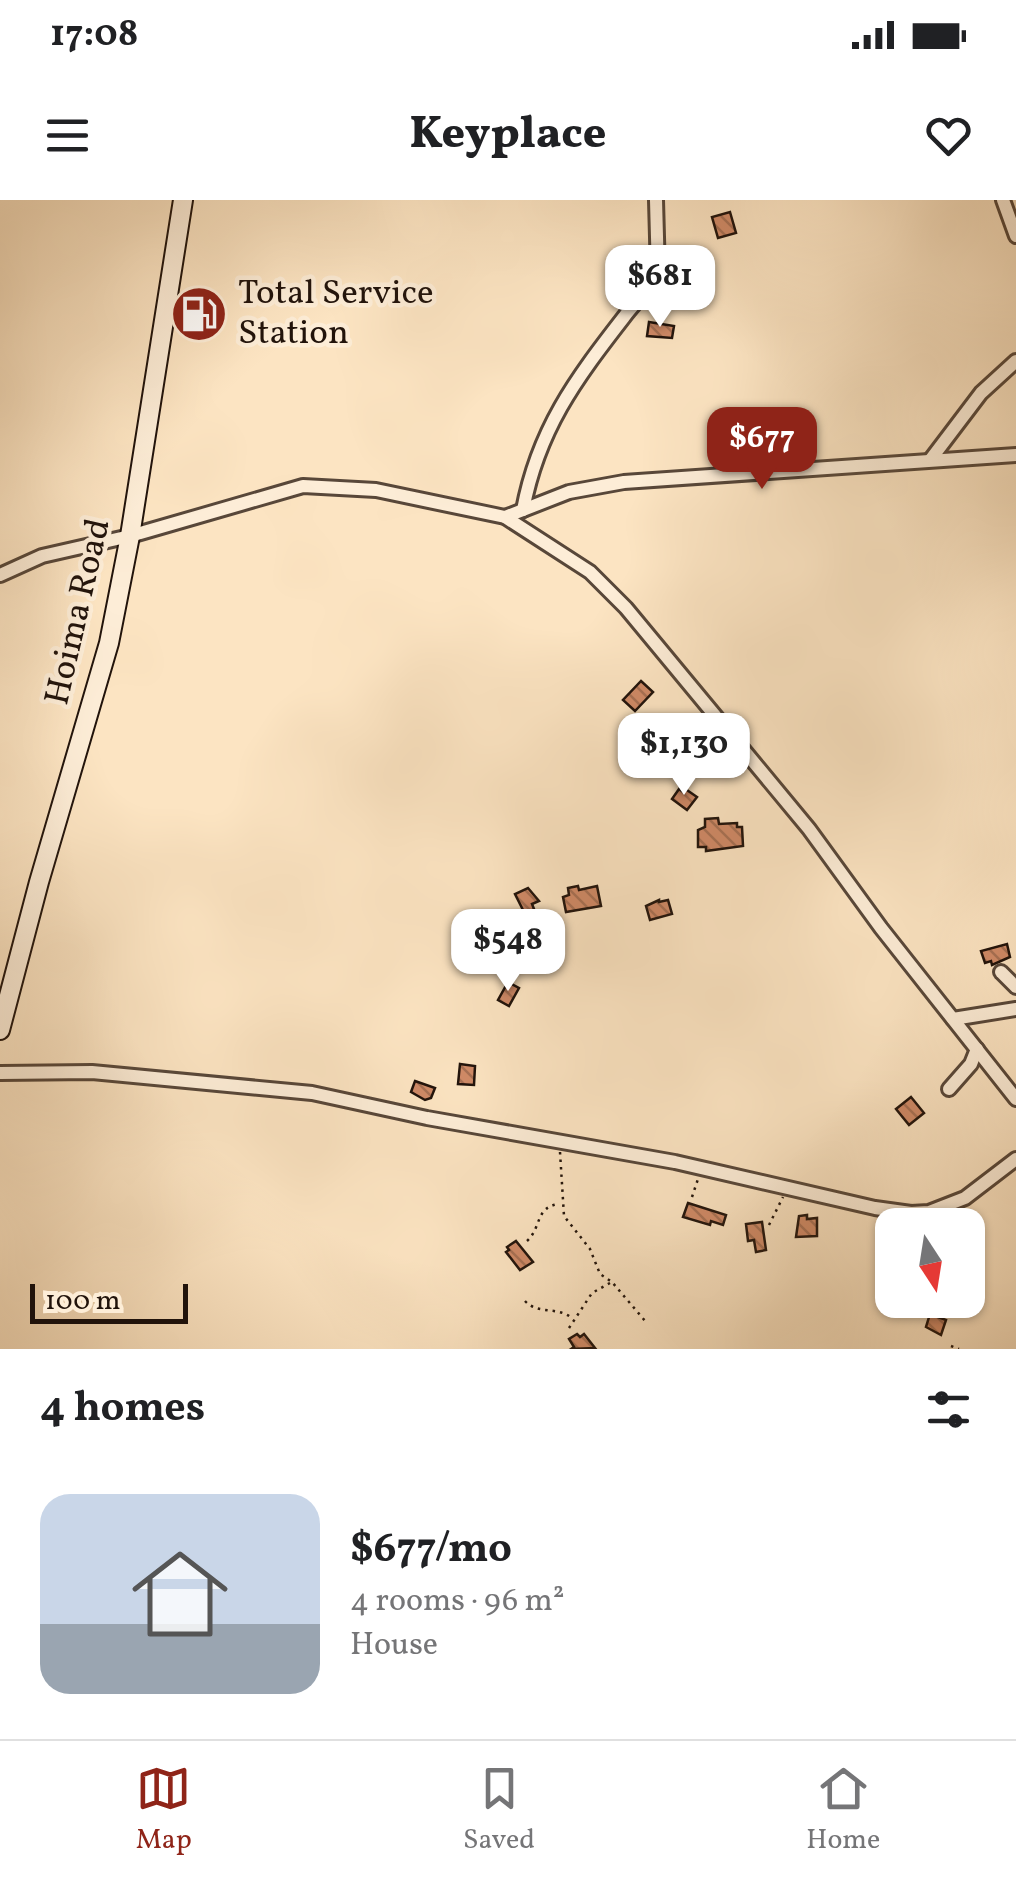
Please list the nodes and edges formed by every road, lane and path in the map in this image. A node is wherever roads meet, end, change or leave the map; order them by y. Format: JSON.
{"nodes":[{"id":1,"x":182,"y":200,"type":"edge"},
{"id":2,"x":656,"y":200,"type":"edge"},
{"id":3,"x":1002,"y":200,"type":"edge"},
{"id":4,"x":1016,"y":236,"type":"edge"},
{"id":5,"x":1016,"y":361,"type":"edge"},
{"id":6,"x":1016,"y":455,"type":"edge"},
{"id":7,"x":931,"y":460,"type":"junction"},
{"id":8,"x":523,"y":510,"type":"junction"},
{"id":9,"x":505,"y":517,"type":"junction"},
{"id":10,"x":130,"y":536,"type":"junction"},
{"id":11,"x":0,"y":574,"type":"edge"},
{"id":12,"x":1001,"y":972,"type":"dead end"},
{"id":13,"x":1016,"y":987,"type":"edge"},
{"id":14,"x":1016,"y":1010,"type":"edge"},
{"id":15,"x":954,"y":1019,"type":"junction"},
{"id":16,"x":0,"y":1030,"type":"edge"},
{"id":17,"x":977,"y":1049,"type":"junction"},
{"id":18,"x":0,"y":1073,"type":"edge"},
{"id":19,"x":949,"y":1089,"type":"dead end"},
{"id":20,"x":1016,"y":1100,"type":"edge"},
{"id":21,"x":565,"y":1142,"type":"junction"},
{"id":22,"x":1016,"y":1160,"type":"edge"},
{"id":23,"x":698,"y":1167,"type":"junction"},
{"id":24,"x":784,"y":1187,"type":"junction"},
{"id":25,"x":692,"y":1197,"type":"dead end"},
{"id":26,"x":561,"y":1204,"type":"junction"},
{"id":27,"x":769,"y":1225,"type":"dead end"},
{"id":28,"x":527,"y":1242,"type":"dead end"},
{"id":29,"x":612,"y":1282,"type":"junction"},
{"id":30,"x":525,"y":1301,"type":"dead end"},
{"id":31,"x":573,"y":1319,"type":"junction"},
{"id":32,"x":646,"y":1322,"type":"dead end"},
{"id":33,"x":569,"y":1328,"type":"dead end"},
{"id":34,"x":951,"y":1346,"type":"dead end"},
{"id":35,"x":959,"y":1349,"type":"edge"}],
"edges":[{"from":1,"to":10,"type":"main road","name":"Hoima Road"},
{"from":2,"to":8,"type":"street"},
{"from":3,"to":4,"type":"street"},
{"from":5,"to":7,"type":"street"},
{"from":6,"to":7,"type":"street"},
{"from":7,"to":8,"type":"street"},
{"from":8,"to":9,"type":"street"},
{"from":9,"to":10,"type":"street"},
{"from":9,"to":15,"type":"street"},
{"from":10,"to":11,"type":"street"},
{"from":10,"to":16,"type":"main road","name":"Hoima Road"},
{"from":12,"to":13,"type":"street"},
{"from":14,"to":15,"type":"street"},
{"from":15,"to":17,"type":"street"},
{"from":17,"to":19,"type":"street"},
{"from":17,"to":20,"type":"street"},
{"from":18,"to":21,"type":"street"},
{"from":21,"to":23,"type":"street"},
{"from":21,"to":26,"type":"path"},
{"from":22,"to":24,"type":"street"},
{"from":23,"to":24,"type":"street"},
{"from":23,"to":25,"type":"path"},
{"from":24,"to":27,"type":"path"},
{"from":26,"to":28,"type":"path"},
{"from":26,"to":29,"type":"path"},
{"from":29,"to":31,"type":"path"},
{"from":29,"to":32,"type":"path"},
{"from":30,"to":31,"type":"path"},
{"from":31,"to":33,"type":"path"},
{"from":34,"to":35,"type":"path"}]}
